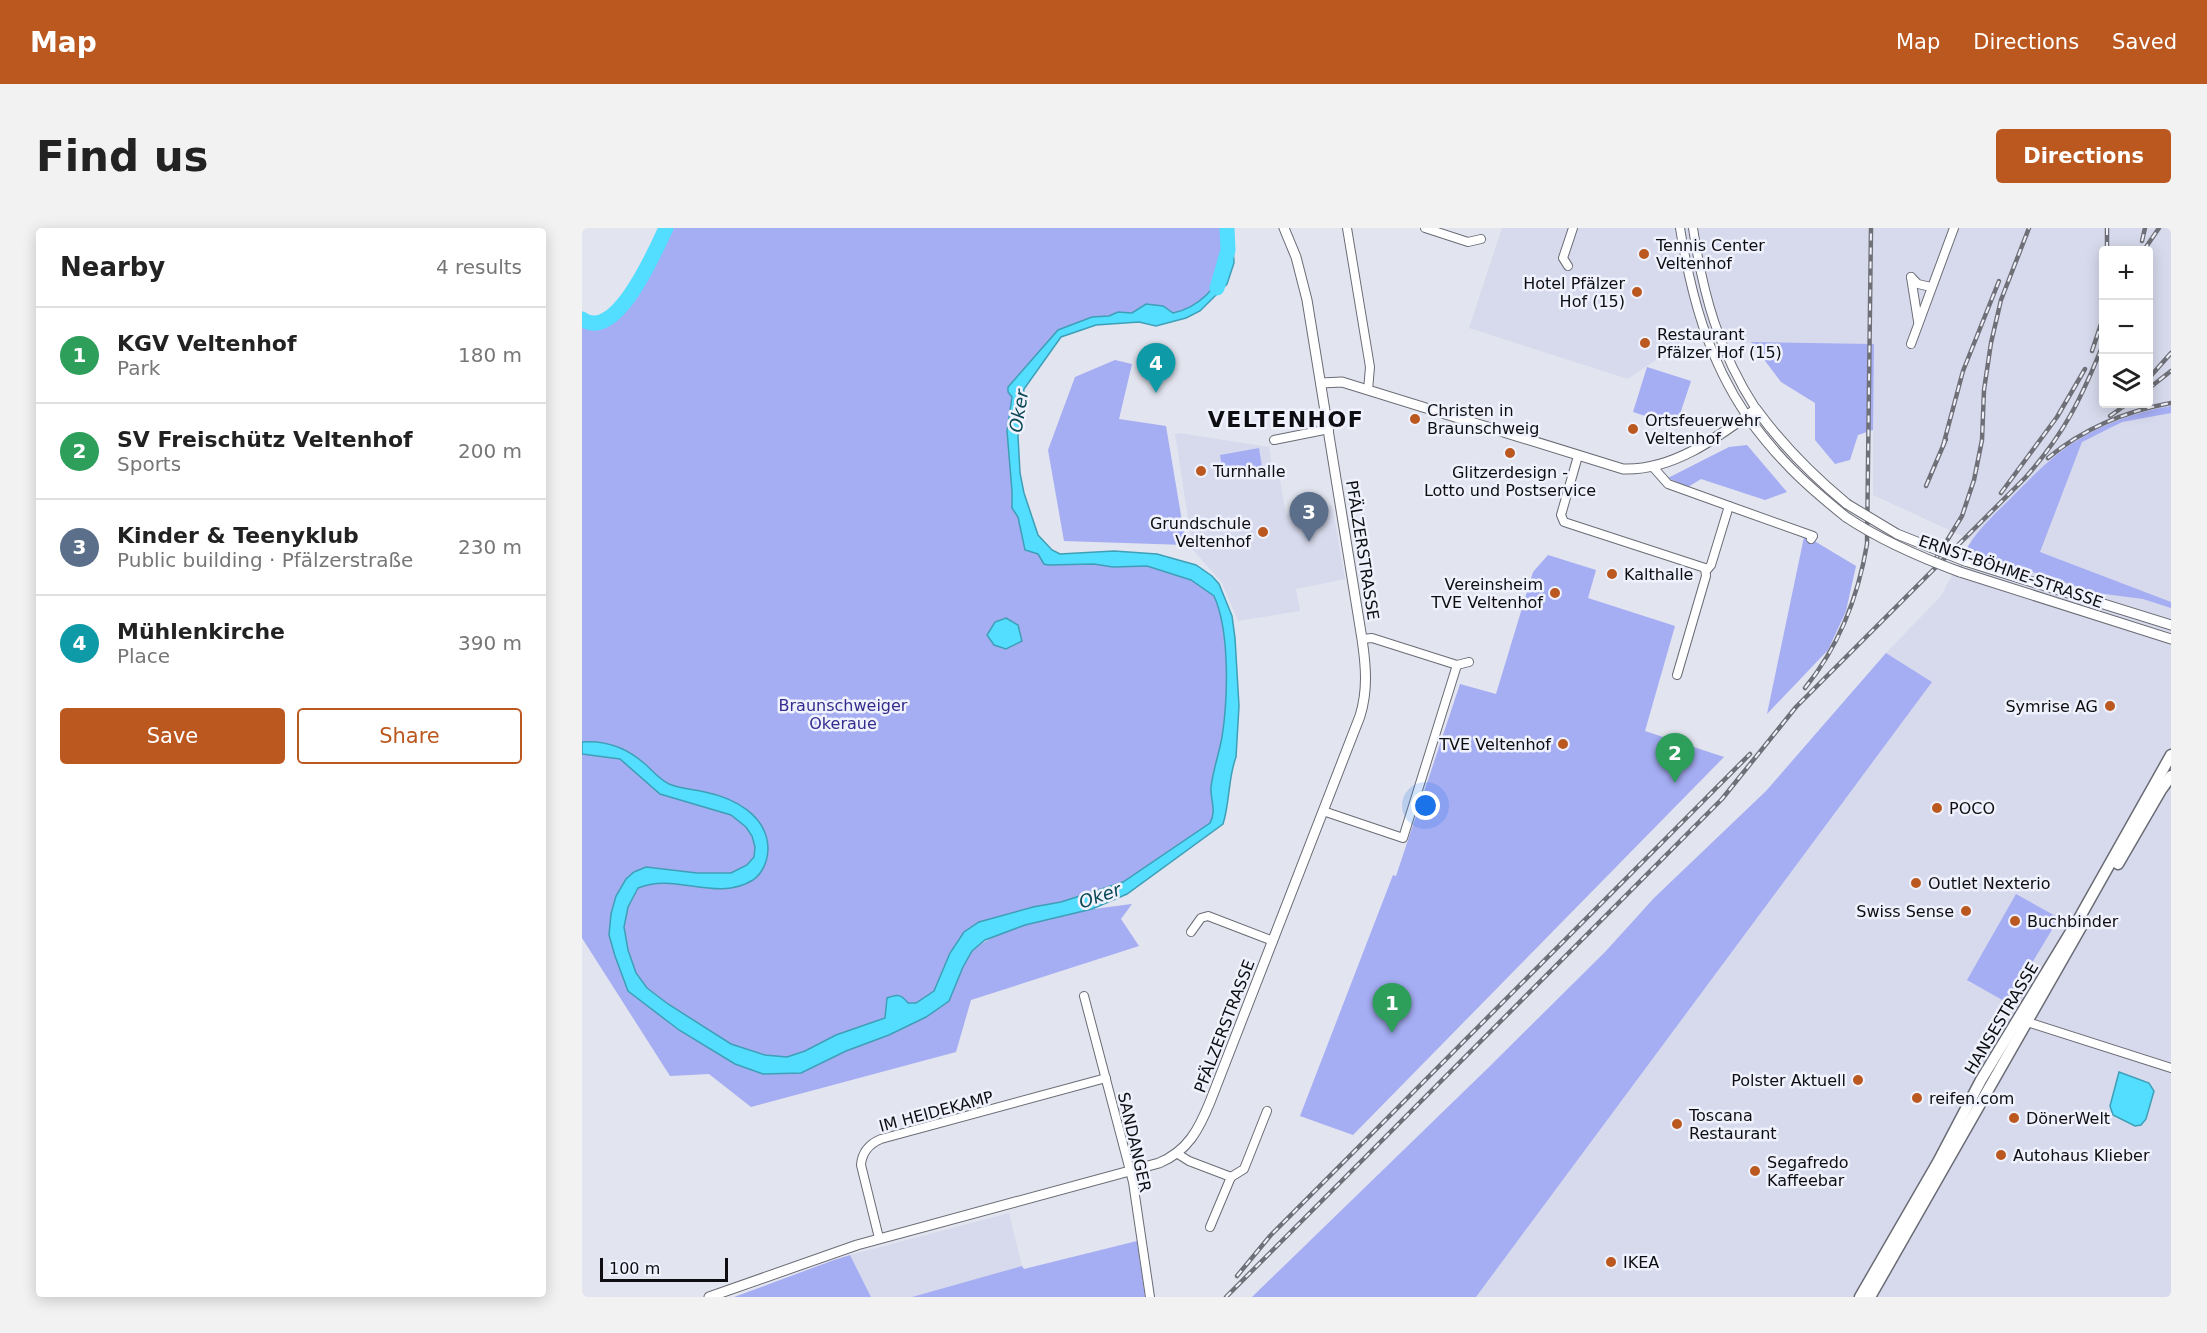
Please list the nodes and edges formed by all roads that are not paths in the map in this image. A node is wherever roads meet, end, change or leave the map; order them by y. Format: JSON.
{"nodes":[{"id":1,"x":1284,"y":228,"type":"edge"},
{"id":2,"x":1347,"y":228,"type":"edge"},
{"id":3,"x":1425,"y":228,"type":"edge"},
{"id":4,"x":1572,"y":228,"type":"edge"},
{"id":5,"x":1680,"y":228,"type":"edge"},
{"id":6,"x":1693,"y":228,"type":"edge"},
{"id":7,"x":1954,"y":228,"type":"edge"},
{"id":8,"x":1481,"y":239,"type":"dead end"},
{"id":9,"x":1568,"y":266,"type":"dead end"},
{"id":10,"x":1931,"y":287,"type":"junction"},
{"id":11,"x":1918,"y":323,"type":"junction"},
{"id":12,"x":1911,"y":344,"type":"dead end"},
{"id":13,"x":1321,"y":383,"type":"junction"},
{"id":14,"x":1368,"y":390,"type":"junction"},
{"id":15,"x":1756,"y":409,"type":"junction"},
{"id":16,"x":1747,"y":416,"type":"junction"},
{"id":17,"x":1329,"y":429,"type":"junction"},
{"id":18,"x":1274,"y":440,"type":"dead end"},
{"id":19,"x":1578,"y":456,"type":"junction"},
{"id":20,"x":1652,"y":466,"type":"junction"},
{"id":21,"x":1729,"y":507,"type":"junction"},
{"id":22,"x":1811,"y":539,"type":"dead end"},
{"id":23,"x":1706,"y":571,"type":"junction"},
{"id":24,"x":2171,"y":625,"type":"edge"},
{"id":25,"x":1362,"y":639,"type":"junction"},
{"id":26,"x":2171,"y":639,"type":"edge"},
{"id":27,"x":1469,"y":662,"type":"dead end"},
{"id":28,"x":1457,"y":664,"type":"junction"},
{"id":29,"x":1677,"y":675,"type":"dead end"},
{"id":30,"x":2171,"y":755,"type":"edge"},
{"id":31,"x":2171,"y":776,"type":"edge"},
{"id":32,"x":1323,"y":810,"type":"junction"},
{"id":33,"x":1191,"y":932,"type":"dead end"},
{"id":34,"x":1273,"y":941,"type":"junction"},
{"id":35,"x":1084,"y":996,"type":"dead end"},
{"id":36,"x":2022,"y":1020,"type":"junction"},
{"id":37,"x":2171,"y":1068,"type":"edge"},
{"id":38,"x":1106,"y":1078,"type":"junction"},
{"id":39,"x":1267,"y":1111,"type":"dead end"},
{"id":40,"x":1178,"y":1154,"type":"junction"},
{"id":41,"x":1130,"y":1171,"type":"junction"},
{"id":42,"x":1231,"y":1178,"type":"junction"},
{"id":43,"x":1210,"y":1227,"type":"dead end"},
{"id":44,"x":879,"y":1238,"type":"junction"},
{"id":45,"x":709,"y":1297,"type":"edge"},
{"id":46,"x":1150,"y":1297,"type":"edge"},
{"id":47,"x":1860,"y":1297,"type":"edge"},
{"id":48,"x":1870,"y":1297,"type":"edge"}],
"edges":[{"from":1,"to":13,"type":"street","name":"PFÄLZERSTRASSE"},
{"from":2,"to":14,"type":"street"},
{"from":3,"to":8,"type":"street"},
{"from":4,"to":9,"type":"street"},
{"from":5,"to":16,"type":"street","name":"ERNST-BÖHME-STRASSE"},
{"from":6,"to":15,"type":"street","name":"ERNST-BÖHME-STRASSE"},
{"from":7,"to":10,"type":"street"},
{"from":10,"to":11,"type":"street"},
{"from":10,"to":11,"type":"street"},
{"from":11,"to":12,"type":"street"},
{"from":13,"to":14,"type":"street"},
{"from":13,"to":17,"type":"street","name":"PFÄLZERSTRASSE"},
{"from":14,"to":19,"type":"street"},
{"from":15,"to":16,"type":"street"},
{"from":15,"to":24,"type":"street","name":"ERNST-BÖHME-STRASSE","bridge":true},
{"from":16,"to":20,"type":"street"},
{"from":16,"to":26,"type":"street","name":"ERNST-BÖHME-STRASSE","bridge":true},
{"from":17,"to":18,"type":"street"},
{"from":17,"to":25,"type":"street","name":"PFÄLZERSTRASSE"},
{"from":19,"to":20,"type":"street"},
{"from":19,"to":23,"type":"street"},
{"from":20,"to":21,"type":"street"},
{"from":21,"to":22,"type":"street"},
{"from":21,"to":23,"type":"street"},
{"from":23,"to":29,"type":"street"},
{"from":25,"to":28,"type":"street"},
{"from":25,"to":32,"type":"street","name":"PFÄLZERSTRASSE"},
{"from":27,"to":28,"type":"street"},
{"from":28,"to":32,"type":"street"},
{"from":30,"to":36,"type":"main road","name":"HANSESTRASSE"},
{"from":31,"to":36,"type":"main road","name":"HANSESTRASSE"},
{"from":32,"to":34,"type":"street","name":"PFÄLZERSTRASSE"},
{"from":33,"to":34,"type":"street"},
{"from":34,"to":40,"type":"street","name":"PFÄLZERSTRASSE"},
{"from":35,"to":38,"type":"street","name":"SANDANGER"},
{"from":36,"to":37,"type":"street"},
{"from":36,"to":47,"type":"main road","name":"HANSESTRASSE"},
{"from":36,"to":48,"type":"main road","name":"HANSESTRASSE"},
{"from":38,"to":41,"type":"street","name":"SANDANGER"},
{"from":38,"to":44,"type":"street","name":"IM HEIDEKAMP"},
{"from":39,"to":42,"type":"street"},
{"from":40,"to":41,"type":"street","name":"PFÄLZERSTRASSE"},
{"from":40,"to":42,"type":"street"},
{"from":41,"to":44,"type":"street","name":"PFÄLZERSTRASSE"},
{"from":41,"to":46,"type":"street","name":"SANDANGER"},
{"from":42,"to":43,"type":"street"},
{"from":44,"to":45,"type":"street","name":"PFÄLZERSTRASSE"}]}
